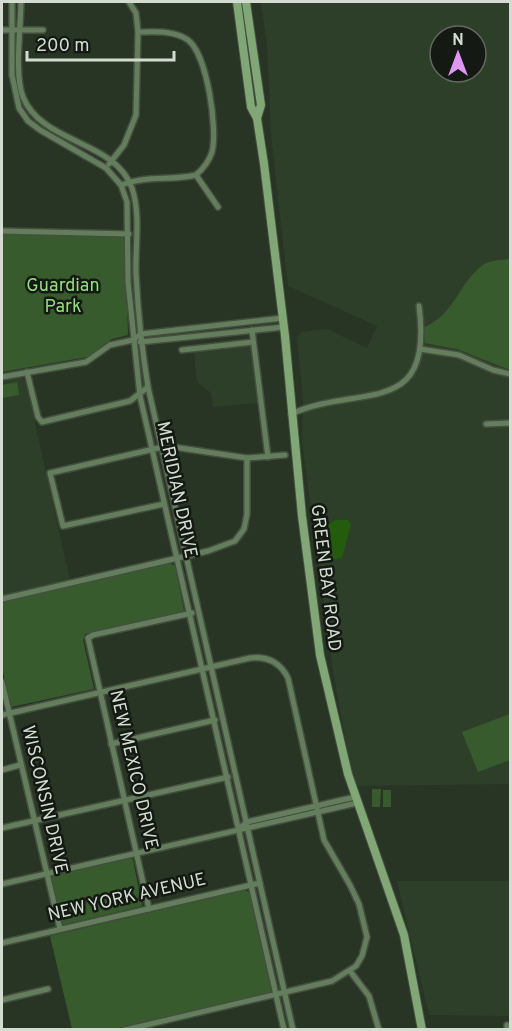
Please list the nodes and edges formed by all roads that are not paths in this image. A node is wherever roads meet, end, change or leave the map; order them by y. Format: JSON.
{"nodes":[{"id":1,"x":12,"y":2,"type":"edge"},
{"id":2,"x":21,"y":2,"type":"edge"},
{"id":3,"x":129,"y":2,"type":"edge"},
{"id":4,"x":237,"y":2,"type":"edge"},
{"id":5,"x":246,"y":2,"type":"edge"},
{"id":6,"x":2,"y":30,"type":"edge"},
{"id":7,"x":12,"y":30,"type":"junction"},
{"id":8,"x":21,"y":30,"type":"junction"},
{"id":9,"x":43,"y":30,"type":"dead end"},
{"id":10,"x":138,"y":32,"type":"junction"},
{"id":11,"x":257,"y":118,"type":"junction"},
{"id":12,"x":111,"y":162,"type":"junction"},
{"id":13,"x":106,"y":168,"type":"junction"},
{"id":14,"x":196,"y":175,"type":"junction"},
{"id":15,"x":129,"y":182,"type":"junction"},
{"id":16,"x":121,"y":185,"type":"junction"},
{"id":17,"x":218,"y":207,"type":"dead end"},
{"id":18,"x":2,"y":231,"type":"edge"},
{"id":19,"x":127,"y":234,"type":"junction"},
{"id":20,"x":136,"y":234,"type":"junction"},
{"id":21,"x":418,"y":306,"type":"dead end"},
{"id":22,"x":251,"y":322,"type":"junction"},
{"id":23,"x":283,"y":322,"type":"junction"},
{"id":24,"x":252,"y":331,"type":"junction"},
{"id":25,"x":141,"y":334,"type":"junction"},
{"id":26,"x":133,"y":340,"type":"junction"},
{"id":27,"x":142,"y":342,"type":"junction"},
{"id":28,"x":253,"y":342,"type":"junction"},
{"id":29,"x":420,"y":349,"type":"junction"},
{"id":30,"x":182,"y":350,"type":"dead end"},
{"id":31,"x":27,"y":372,"type":"junction"},
{"id":32,"x":510,"y":374,"type":"edge"},
{"id":33,"x":2,"y":377,"type":"edge"},
{"id":34,"x":148,"y":387,"type":"junction"},
{"id":35,"x":140,"y":396,"type":"junction"},
{"id":36,"x":290,"y":400,"type":"junction"},
{"id":37,"x":309,"y":406,"type":"junction"},
{"id":38,"x":291,"y":414,"type":"junction"},
{"id":39,"x":510,"y":423,"type":"edge"},
{"id":40,"x":486,"y":424,"type":"dead end"},
{"id":41,"x":160,"y":447,"type":"junction"},
{"id":42,"x":152,"y":449,"type":"junction"},
{"id":43,"x":285,"y":455,"type":"dead end"},
{"id":44,"x":268,"y":457,"type":"junction"},
{"id":45,"x":247,"y":458,"type":"junction"},
{"id":46,"x":172,"y":502,"type":"junction"},
{"id":47,"x":164,"y":504,"type":"junction"},
{"id":48,"x":185,"y":556,"type":"junction"},
{"id":49,"x":176,"y":558,"type":"junction"},
{"id":50,"x":2,"y":598,"type":"edge"},
{"id":51,"x":197,"y":612,"type":"junction"},
{"id":52,"x":189,"y":613,"type":"junction"},
{"id":53,"x":210,"y":666,"type":"junction"},
{"id":54,"x":202,"y":668,"type":"junction"},
{"id":55,"x":2,"y":682,"type":"edge"},
{"id":56,"x":100,"y":692,"type":"junction"},
{"id":57,"x":9,"y":714,"type":"junction"},
{"id":58,"x":2,"y":715,"type":"edge"},
{"id":59,"x":222,"y":719,"type":"junction"},
{"id":60,"x":214,"y":720,"type":"junction"},
{"id":61,"x":111,"y":744,"type":"junction"},
{"id":62,"x":20,"y":765,"type":"junction"},
{"id":63,"x":2,"y":770,"type":"edge"},
{"id":64,"x":236,"y":775,"type":"junction"},
{"id":65,"x":227,"y":777,"type":"junction"},
{"id":66,"x":356,"y":800,"type":"junction"},
{"id":67,"x":124,"y":801,"type":"junction"},
{"id":68,"x":317,"y":806,"type":"junction"},
{"id":69,"x":318,"y":813,"type":"junction"},
{"id":70,"x":34,"y":821,"type":"junction"},
{"id":71,"x":247,"y":822,"type":"junction"},
{"id":72,"x":2,"y":828,"type":"edge"},
{"id":73,"x":239,"y":829,"type":"junction"},
{"id":74,"x":248,"y":829,"type":"junction"},
{"id":75,"x":136,"y":852,"type":"junction"},
{"id":76,"x":46,"y":874,"type":"junction"},
{"id":77,"x":260,"y":883,"type":"junction"},
{"id":78,"x":2,"y":884,"type":"edge"},
{"id":79,"x":252,"y":885,"type":"junction"},
{"id":80,"x":149,"y":909,"type":"junction"},
{"id":81,"x":60,"y":929,"type":"junction"},
{"id":82,"x":2,"y":943,"type":"edge"},
{"id":83,"x":350,"y":971,"type":"junction"},
{"id":84,"x":48,"y":989,"type":"dead end"},
{"id":85,"x":285,"y":993,"type":"junction"},
{"id":86,"x":277,"y":995,"type":"junction"},
{"id":87,"x":2,"y":1000,"type":"edge"},
{"id":88,"x":125,"y":1029,"type":"edge"},
{"id":89,"x":284,"y":1029,"type":"edge"},
{"id":90,"x":293,"y":1029,"type":"edge"},
{"id":91,"x":379,"y":1029,"type":"edge"},
{"id":92,"x":422,"y":1029,"type":"edge"}],
"edges":[{"from":1,"to":7,"type":"street","name":"MERIDIAN DRIVE"},
{"from":2,"to":8,"type":"street","name":"MERIDIAN DRIVE"},
{"from":3,"to":10,"type":"street"},
{"from":4,"to":11,"type":"main road","name":"GREEN BAY ROAD"},
{"from":5,"to":11,"type":"main road","name":"GREEN BAY ROAD"},
{"from":6,"to":7,"type":"street"},
{"from":7,"to":8,"type":"street"},
{"from":7,"to":13,"type":"street","name":"MERIDIAN DRIVE"},
{"from":8,"to":9,"type":"street"},
{"from":8,"to":12,"type":"street","name":"MERIDIAN DRIVE"},
{"from":10,"to":12,"type":"street"},
{"from":10,"to":14,"type":"street"},
{"from":11,"to":23,"type":"main road","name":"GREEN BAY ROAD"},
{"from":12,"to":13,"type":"street"},
{"from":12,"to":15,"type":"street","name":"MERIDIAN DRIVE"},
{"from":13,"to":16,"type":"street","name":"MERIDIAN DRIVE"},
{"from":14,"to":15,"type":"street"},
{"from":14,"to":17,"type":"street"},
{"from":15,"to":16,"type":"street"},
{"from":15,"to":20,"type":"street","name":"MERIDIAN DRIVE"},
{"from":16,"to":19,"type":"street","name":"MERIDIAN DRIVE"},
{"from":18,"to":19,"type":"street"},
{"from":19,"to":20,"type":"street"},
{"from":19,"to":26,"type":"street","name":"MERIDIAN DRIVE"},
{"from":20,"to":25,"type":"street","name":"MERIDIAN DRIVE"},
{"from":21,"to":29,"type":"street"},
{"from":22,"to":23,"type":"street"},
{"from":22,"to":24,"type":"street"},
{"from":22,"to":25,"type":"street"},
{"from":23,"to":24,"type":"street"},
{"from":23,"to":36,"type":"main road","name":"GREEN BAY ROAD"},
{"from":24,"to":27,"type":"street"},
{"from":24,"to":28,"type":"street"},
{"from":25,"to":26,"type":"street"},
{"from":25,"to":27,"type":"street","name":"MERIDIAN DRIVE"},
{"from":26,"to":27,"type":"street"},
{"from":26,"to":31,"type":"street"},
{"from":26,"to":35,"type":"street","name":"MERIDIAN DRIVE"},
{"from":27,"to":34,"type":"street","name":"MERIDIAN DRIVE"},
{"from":28,"to":30,"type":"street"},
{"from":28,"to":44,"type":"street"},
{"from":29,"to":32,"type":"street"},
{"from":29,"to":37,"type":"street"},
{"from":31,"to":33,"type":"street"},
{"from":31,"to":35,"type":"street"},
{"from":34,"to":35,"type":"street"},
{"from":34,"to":41,"type":"street","name":"MERIDIAN DRIVE"},
{"from":35,"to":42,"type":"street","name":"MERIDIAN DRIVE"},
{"from":36,"to":37,"type":"street"},
{"from":36,"to":38,"type":"main road","name":"GREEN BAY ROAD"},
{"from":37,"to":38,"type":"street"},
{"from":38,"to":66,"type":"main road","name":"GREEN BAY ROAD"},
{"from":39,"to":40,"type":"street"},
{"from":41,"to":42,"type":"street"},
{"from":41,"to":45,"type":"street"},
{"from":41,"to":46,"type":"street","name":"MERIDIAN DRIVE"},
{"from":42,"to":47,"type":"street","name":"MERIDIAN DRIVE"},
{"from":42,"to":47,"type":"street"},
{"from":43,"to":44,"type":"street"},
{"from":44,"to":45,"type":"street"},
{"from":45,"to":48,"type":"street"},
{"from":46,"to":47,"type":"street"},
{"from":46,"to":48,"type":"street","name":"MERIDIAN DRIVE"},
{"from":47,"to":49,"type":"street","name":"MERIDIAN DRIVE"},
{"from":48,"to":49,"type":"street"},
{"from":48,"to":51,"type":"street","name":"MERIDIAN DRIVE"},
{"from":49,"to":50,"type":"street"},
{"from":49,"to":52,"type":"street","name":"MERIDIAN DRIVE"},
{"from":51,"to":52,"type":"street"},
{"from":51,"to":53,"type":"street","name":"MERIDIAN DRIVE"},
{"from":52,"to":54,"type":"street","name":"MERIDIAN DRIVE"},
{"from":52,"to":56,"type":"street","name":"NEW MEXICO DRIVE"},
{"from":53,"to":54,"type":"street"},
{"from":53,"to":59,"type":"street","name":"MERIDIAN DRIVE"},
{"from":53,"to":68,"type":"street"},
{"from":54,"to":56,"type":"street"},
{"from":54,"to":60,"type":"street","name":"MERIDIAN DRIVE"},
{"from":55,"to":57,"type":"street","name":"WISCONSIN DRIVE"},
{"from":56,"to":57,"type":"street"},
{"from":56,"to":61,"type":"street","name":"NEW MEXICO DRIVE"},
{"from":57,"to":58,"type":"street"},
{"from":57,"to":62,"type":"street","name":"WISCONSIN DRIVE"},
{"from":59,"to":60,"type":"street"},
{"from":59,"to":64,"type":"street","name":"MERIDIAN DRIVE"},
{"from":60,"to":61,"type":"street"},
{"from":60,"to":65,"type":"street","name":"MERIDIAN DRIVE"},
{"from":61,"to":67,"type":"street","name":"NEW MEXICO DRIVE"},
{"from":62,"to":63,"type":"street"},
{"from":62,"to":70,"type":"street","name":"WISCONSIN DRIVE"},
{"from":64,"to":65,"type":"street"},
{"from":64,"to":71,"type":"street","name":"MERIDIAN DRIVE"},
{"from":65,"to":67,"type":"street"},
{"from":65,"to":73,"type":"street","name":"MERIDIAN DRIVE"},
{"from":66,"to":68,"type":"street"},
{"from":66,"to":69,"type":"street"},
{"from":66,"to":92,"type":"main road","name":"GREEN BAY ROAD"},
{"from":67,"to":70,"type":"street"},
{"from":67,"to":75,"type":"street","name":"NEW MEXICO DRIVE"},
{"from":68,"to":69,"type":"street"},
{"from":68,"to":71,"type":"street"},
{"from":69,"to":74,"type":"street"},
{"from":69,"to":83,"type":"street"},
{"from":70,"to":72,"type":"street"},
{"from":70,"to":76,"type":"street","name":"WISCONSIN DRIVE"},
{"from":71,"to":73,"type":"street"},
{"from":71,"to":74,"type":"street","name":"MERIDIAN DRIVE"},
{"from":73,"to":74,"type":"street"},
{"from":73,"to":75,"type":"street"},
{"from":73,"to":79,"type":"street","name":"MERIDIAN DRIVE"},
{"from":74,"to":77,"type":"street","name":"MERIDIAN DRIVE"},
{"from":75,"to":76,"type":"street"},
{"from":75,"to":80,"type":"street","name":"NEW MEXICO DRIVE"},
{"from":76,"to":78,"type":"street"},
{"from":76,"to":81,"type":"street","name":"WISCONSIN DRIVE"},
{"from":77,"to":79,"type":"street","name":"NEW YORK AVENUE"},
{"from":77,"to":85,"type":"street","name":"MERIDIAN DRIVE"},
{"from":79,"to":80,"type":"street","name":"NEW YORK AVENUE"},
{"from":79,"to":86,"type":"street","name":"MERIDIAN DRIVE"},
{"from":80,"to":81,"type":"street","name":"NEW YORK AVENUE"},
{"from":81,"to":82,"type":"street","name":"NEW YORK AVENUE"},
{"from":83,"to":85,"type":"street"},
{"from":83,"to":91,"type":"street"},
{"from":84,"to":87,"type":"street"},
{"from":85,"to":86,"type":"street"},
{"from":85,"to":90,"type":"street","name":"MERIDIAN DRIVE"},
{"from":86,"to":88,"type":"street"},
{"from":86,"to":89,"type":"street","name":"MERIDIAN DRIVE"}]}
